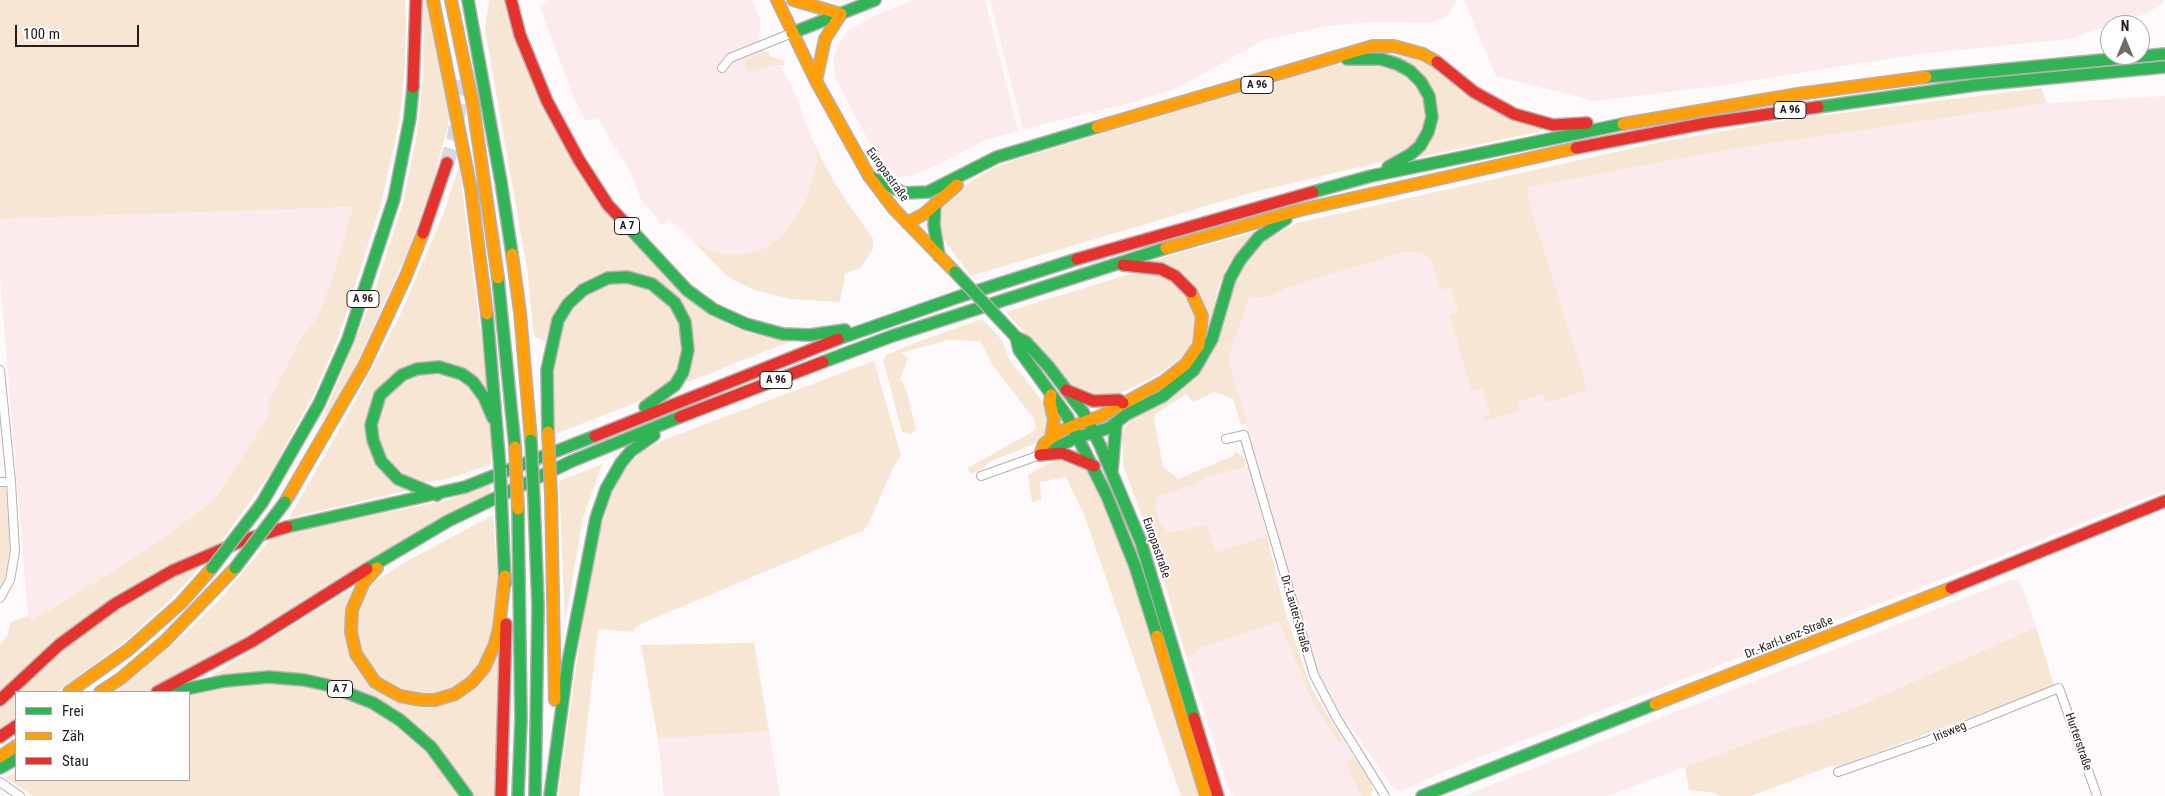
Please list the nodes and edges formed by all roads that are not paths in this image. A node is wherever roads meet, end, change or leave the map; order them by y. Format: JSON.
{"nodes":[{"id":1,"x":416,"y":0,"type":"edge"},
{"id":2,"x":433,"y":0,"type":"edge"},
{"id":3,"x":451,"y":0,"type":"edge"},
{"id":4,"x":468,"y":0,"type":"edge"},
{"id":5,"x":511,"y":0,"type":"edge"},
{"id":6,"x":777,"y":0,"type":"edge"},
{"id":7,"x":793,"y":0,"type":"edge"},
{"id":8,"x":875,"y":0,"type":"edge"},
{"id":9,"x":841,"y":14,"type":"junction"},
{"id":10,"x":792,"y":33,"type":"junction"},
{"id":11,"x":2165,"y":54,"type":"edge"},
{"id":12,"x":2165,"y":67,"type":"edge"},
{"id":13,"x":722,"y":68,"type":"dead end"},
{"id":14,"x":816,"y":81,"type":"junction"},
{"id":15,"x":1657,"y":118,"type":"junction"},
{"id":16,"x":446,"y":163,"type":"tunnel mouth"},
{"id":17,"x":869,"y":176,"type":"junction"},
{"id":18,"x":1371,"y":176,"type":"junction"},
{"id":19,"x":937,"y":189,"type":"junction"},
{"id":20,"x":935,"y":204,"type":"junction"},
{"id":21,"x":1300,"y":210,"type":"junction"},
{"id":22,"x":907,"y":223,"type":"junction"},
{"id":23,"x":939,"y":256,"type":"junction"},
{"id":24,"x":1109,"y":265,"type":"junction"},
{"id":25,"x":845,"y":333,"type":"junction"},
{"id":26,"x":1016,"y":337,"type":"junction"},
{"id":27,"x":0,"y":370,"type":"edge"},
{"id":28,"x":1066,"y":390,"type":"junction"},
{"id":29,"x":1051,"y":393,"type":"junction"},
{"id":30,"x":1124,"y":404,"type":"junction"},
{"id":31,"x":702,"y":408,"type":"junction"},
{"id":32,"x":1087,"y":421,"type":"junction"},
{"id":33,"x":1116,"y":424,"type":"junction"},
{"id":34,"x":619,"y":425,"type":"junction"},
{"id":35,"x":1073,"y":426,"type":"junction"},
{"id":36,"x":498,"y":430,"type":"junction"},
{"id":37,"x":1094,"y":434,"type":"junction"},
{"id":38,"x":1078,"y":437,"type":"junction"},
{"id":39,"x":1051,"y":438,"type":"junction"},
{"id":40,"x":1226,"y":439,"type":"dead end"},
{"id":41,"x":1040,"y":455,"type":"junction"},
{"id":42,"x":1094,"y":466,"type":"junction"},
{"id":43,"x":1112,"y":471,"type":"junction"},
{"id":44,"x":981,"y":476,"type":"dead end"},
{"id":45,"x":0,"y":482,"type":"edge"},
{"id":46,"x":11,"y":482,"type":"junction"},
{"id":47,"x":437,"y":495,"type":"junction"},
{"id":48,"x":2165,"y":501,"type":"edge"},
{"id":49,"x":392,"y":553,"type":"junction"},
{"id":50,"x":505,"y":576,"type":"junction"},
{"id":51,"x":0,"y":598,"type":"edge"},
{"id":52,"x":2059,"y":688,"type":"joint"},
{"id":53,"x":70,"y":691,"type":"edge"},
{"id":54,"x":101,"y":691,"type":"edge"},
{"id":55,"x":160,"y":691,"type":"edge"},
{"id":56,"x":177,"y":691,"type":"edge"},
{"id":57,"x":0,"y":700,"type":"edge"},
{"id":58,"x":15,"y":727,"type":"edge"},
{"id":59,"x":0,"y":737,"type":"edge"},
{"id":60,"x":555,"y":744,"type":"junction"},
{"id":61,"x":15,"y":748,"type":"edge"},
{"id":62,"x":1206,"y":759,"type":"junction"},
{"id":63,"x":6,"y":762,"type":"edge"},
{"id":64,"x":1838,"y":772,"type":"dead end"},
{"id":65,"x":0,"y":782,"type":"edge"},
{"id":66,"x":20,"y":796,"type":"edge"},
{"id":67,"x":467,"y":796,"type":"edge"},
{"id":68,"x":501,"y":796,"type":"edge"},
{"id":69,"x":518,"y":796,"type":"edge"},
{"id":70,"x":535,"y":796,"type":"edge"},
{"id":71,"x":550,"y":796,"type":"edge"},
{"id":72,"x":1206,"y":796,"type":"edge"},
{"id":73,"x":1218,"y":796,"type":"edge"},
{"id":74,"x":1226,"y":796,"type":"edge"},
{"id":75,"x":1385,"y":796,"type":"edge"},
{"id":76,"x":1422,"y":796,"type":"edge"},
{"id":77,"x":2097,"y":796,"type":"edge"}],
"edges":[{"from":1,"to":53,"type":"main road","number":"A 96","bridge":true},
{"from":2,"to":36,"type":"main road"},
{"from":3,"to":69,"type":"main road","bridge":true},
{"from":4,"to":70,"type":"main road","bridge":true},
{"from":5,"to":25,"type":"main road","number":"A 7"},
{"from":6,"to":10,"type":"main road","name":"Europastraße"},
{"from":7,"to":9,"type":"main road"},
{"from":8,"to":9,"type":"main road"},
{"from":9,"to":10,"type":"main road"},
{"from":9,"to":14,"type":"main road"},
{"from":10,"to":13,"type":"street"},
{"from":10,"to":14,"type":"main road","name":"Europastraße"},
{"from":11,"to":15,"type":"main road","number":"A 96"},
{"from":12,"to":21,"type":"main road","number":"A 96"},
{"from":14,"to":17,"type":"main road","name":"Europastraße"},
{"from":15,"to":18,"type":"main road","number":"A 96"},
{"from":15,"to":19,"type":"main road"},
{"from":16,"to":54,"type":"main road","bridge":true},
{"from":17,"to":19,"type":"main road"},
{"from":17,"to":22,"type":"main road","name":"Europastraße"},
{"from":18,"to":20,"type":"main road","number":"A 96"},
{"from":18,"to":25,"type":"main road","number":"A 96"},
{"from":19,"to":22,"type":"main road"},
{"from":20,"to":22,"type":"main road","number":"A 96"},
{"from":20,"to":23,"type":"main road"},
{"from":21,"to":24,"type":"main road","number":"A 96"},
{"from":21,"to":33,"type":"main road","number":"A 96"},
{"from":22,"to":23,"type":"main road","name":"Europastraße"},
{"from":23,"to":26,"type":"main road","name":"Europastraße","bridge":true},
{"from":24,"to":30,"type":"main road"},
{"from":24,"to":31,"type":"main road","number":"A 96"},
{"from":25,"to":34,"type":"main road","number":"A 96"},
{"from":26,"to":28,"type":"main road","name":"Europastraße"},
{"from":26,"to":29,"type":"main road","name":"Europastraße"},
{"from":27,"to":46,"type":"street"},
{"from":28,"to":30,"type":"main road"},
{"from":28,"to":32,"type":"main road","name":"Europastraße"},
{"from":29,"to":35,"type":"main road","name":"Europastraße"},
{"from":29,"to":39,"type":"main road"},
{"from":30,"to":32,"type":"main road"},
{"from":31,"to":49,"type":"main road","number":"A 96"},
{"from":31,"to":60,"type":"main road"},
{"from":32,"to":35,"type":"main road"},
{"from":32,"to":37,"type":"main road","name":"Europastraße"},
{"from":33,"to":37,"type":"main road","number":"A 96"},
{"from":33,"to":43,"type":"main road"},
{"from":34,"to":47,"type":"main road","number":"A 96"},
{"from":34,"to":60,"type":"main road","number":"A 96","bridge":true},
{"from":35,"to":38,"type":"main road","name":"Europastraße"},
{"from":35,"to":39,"type":"main road"},
{"from":36,"to":47,"type":"main road"},
{"from":36,"to":50,"type":"main road","bridge":true},
{"from":37,"to":38,"type":"main road"},
{"from":37,"to":43,"type":"main road","name":"Europastraße"},
{"from":38,"to":41,"type":"main road"},
{"from":38,"to":42,"type":"main road","name":"Europastraße"},
{"from":39,"to":41,"type":"main road"},
{"from":40,"to":75,"type":"street","name":"Dr.-Lauter-Straße"},
{"from":41,"to":42,"type":"main road"},
{"from":41,"to":44,"type":"street"},
{"from":42,"to":72,"type":"main road","name":"Europastraße"},
{"from":43,"to":62,"type":"main road","name":"Europastraße"},
{"from":45,"to":46,"type":"street"},
{"from":46,"to":51,"type":"street"},
{"from":47,"to":57,"type":"main road","number":"A 96"},
{"from":48,"to":76,"type":"main road","name":"Dr.-Karl-Lenz-Straße"},
{"from":49,"to":50,"type":"main road","number":"A 96"},
{"from":49,"to":55,"type":"main road","number":"A 96"},
{"from":50,"to":68,"type":"main road"},
{"from":52,"to":64,"type":"street","name":"Irisweg"},
{"from":52,"to":77,"type":"street","name":"Hurterstraße"},
{"from":56,"to":67,"type":"main road","number":"A 7"},
{"from":58,"to":59,"type":"main road"},
{"from":60,"to":71,"type":"main road"},
{"from":61,"to":63,"type":"main road"},
{"from":62,"to":73,"type":"main road","name":"Europastraße"},
{"from":62,"to":74,"type":"main road"},
{"from":65,"to":66,"type":"street"}]}
